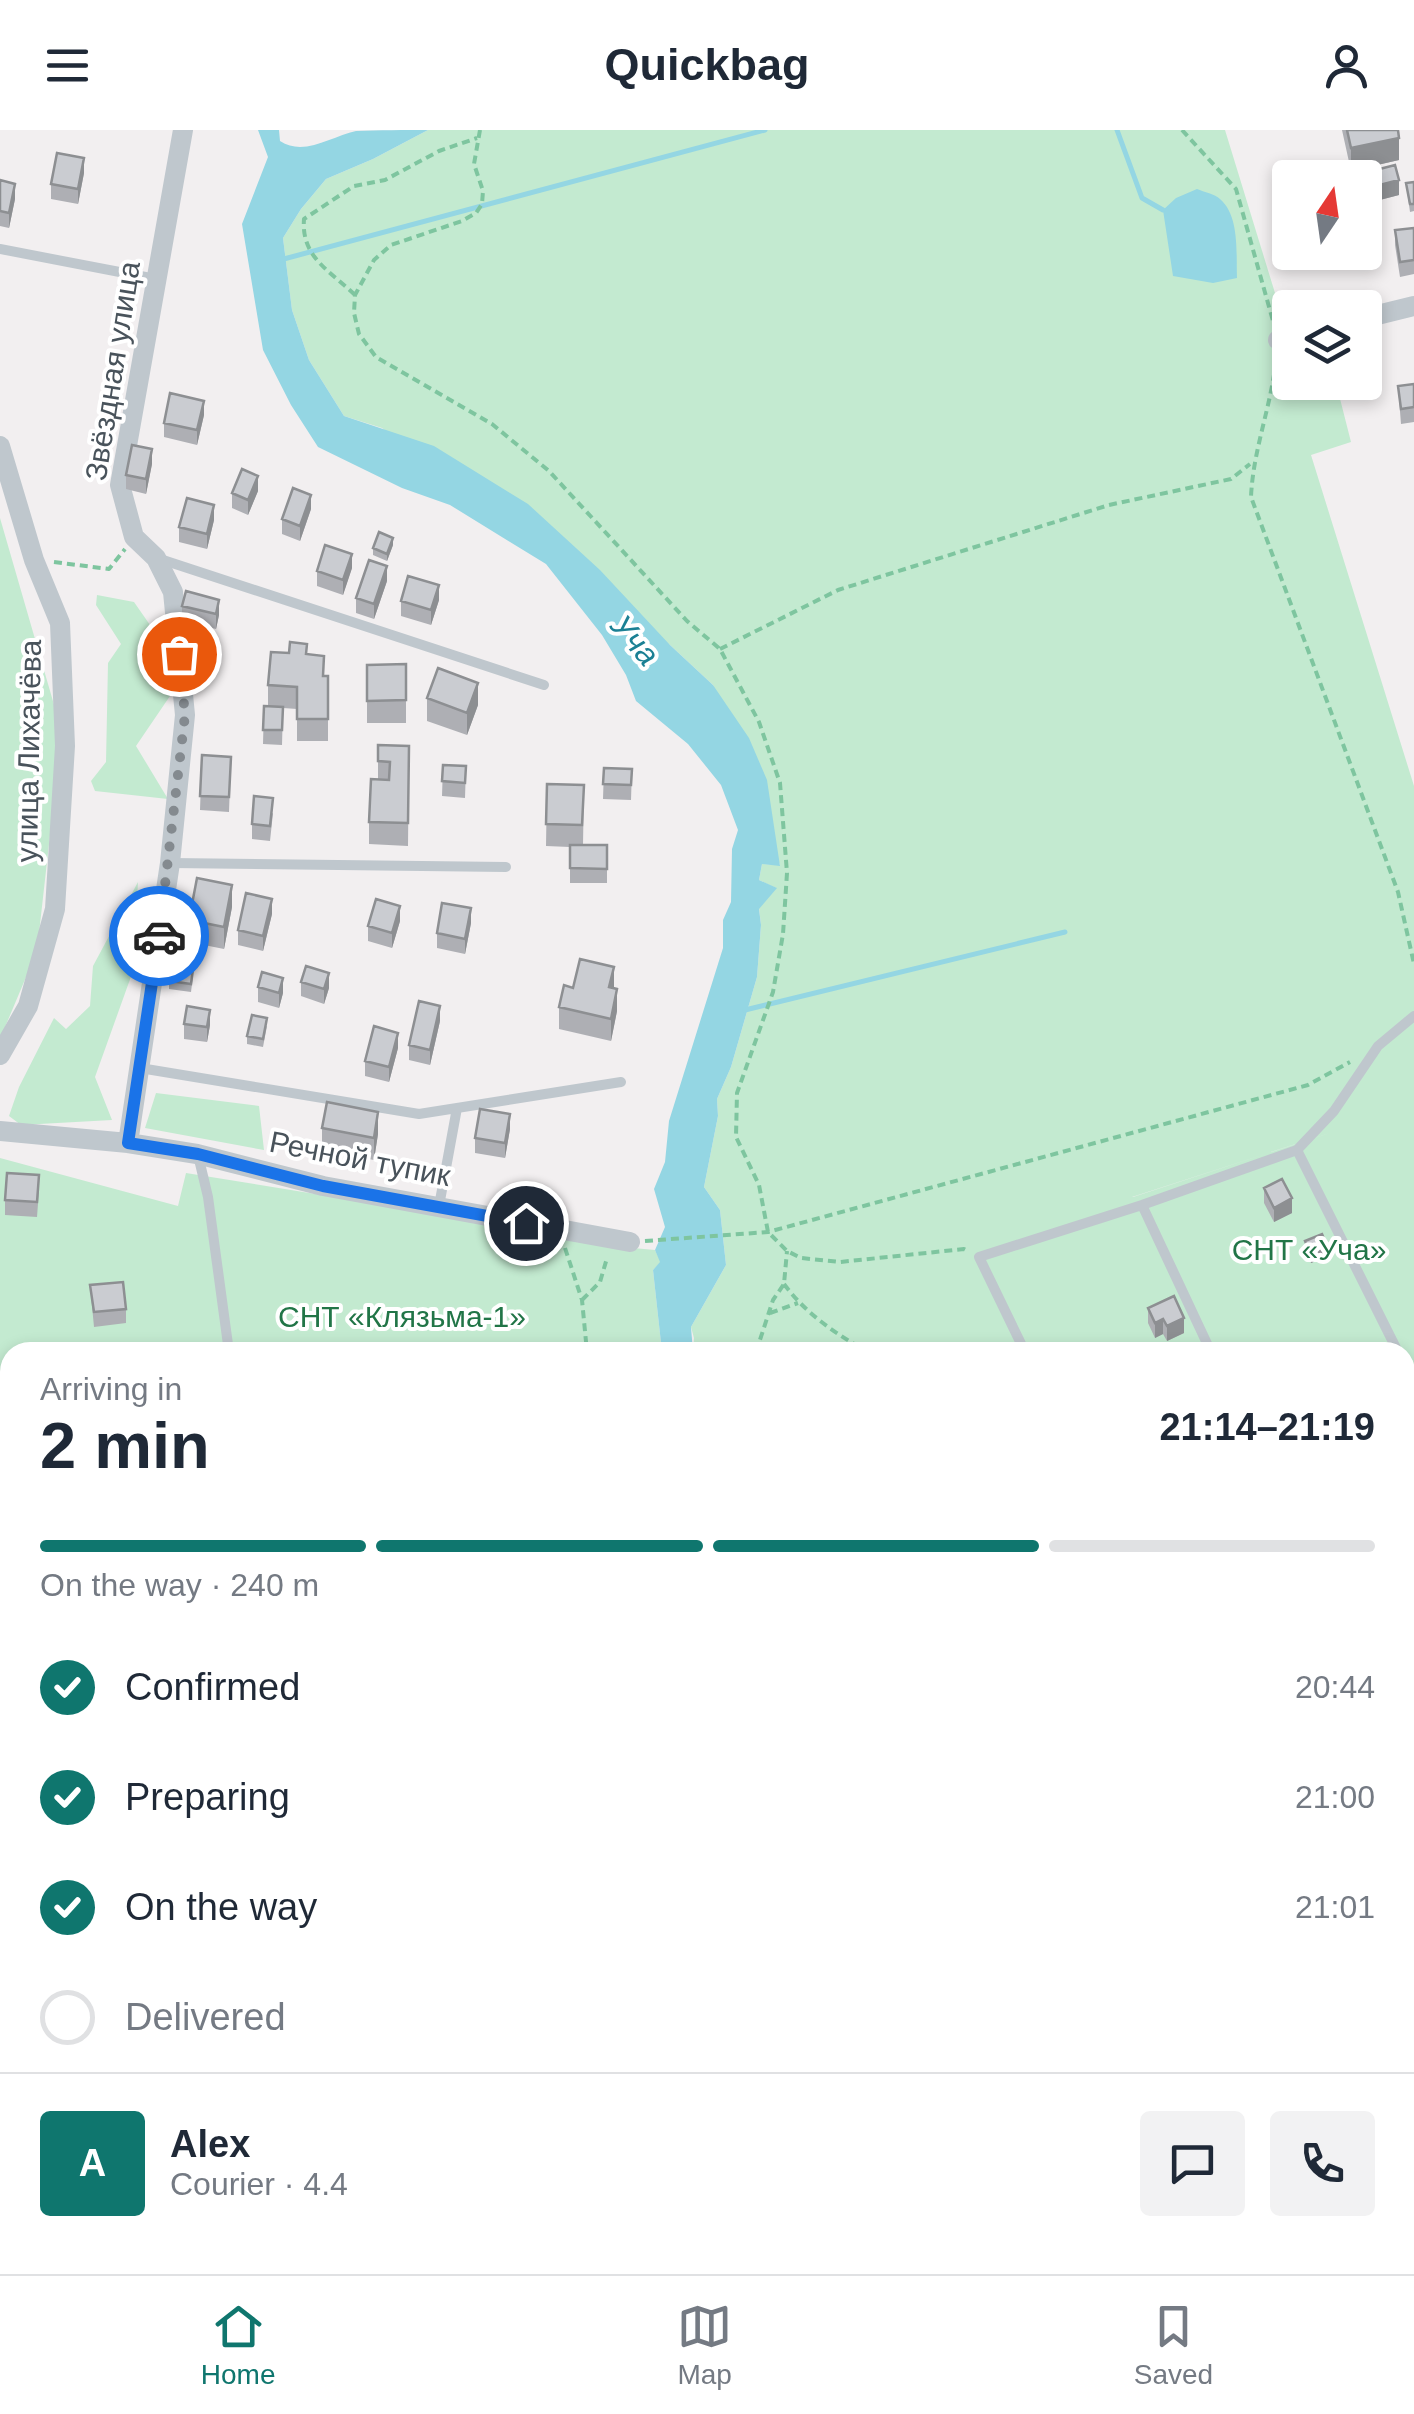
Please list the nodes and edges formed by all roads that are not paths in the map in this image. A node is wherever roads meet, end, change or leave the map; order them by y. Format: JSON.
{"nodes":[{"id":1,"x":183,"y":130,"type":"edge"},
{"id":2,"x":0,"y":248,"type":"edge"},
{"id":3,"x":157,"y":279,"type":"junction"},
{"id":4,"x":1414,"y":306,"type":"edge"},
{"id":5,"x":1382,"y":314,"type":"edge"},
{"id":6,"x":0,"y":446,"type":"edge"},
{"id":7,"x":156,"y":558,"type":"junction"},
{"id":8,"x":544,"y":685,"type":"dead end"},
{"id":9,"x":170,"y":862,"type":"junction"},
{"id":10,"x":506,"y":867,"type":"dead end"},
{"id":11,"x":1414,"y":1016,"type":"edge"},
{"id":12,"x":0,"y":1056,"type":"edge"},
{"id":13,"x":139,"y":1068,"type":"junction"},
{"id":14,"x":621,"y":1082,"type":"dead end"},
{"id":15,"x":457,"y":1108,"type":"junction"},
{"id":16,"x":0,"y":1131,"type":"edge"},
{"id":17,"x":128,"y":1143,"type":"junction"},
{"id":18,"x":1297,"y":1150,"type":"junction"},
{"id":19,"x":198,"y":1154,"type":"junction"},
{"id":20,"x":439,"y":1206,"type":"junction"},
{"id":21,"x":1142,"y":1206,"type":"junction"},
{"id":22,"x":622,"y":1240,"type":"road end"},
{"id":23,"x":227,"y":1342,"type":"edge"},
{"id":24,"x":1020,"y":1342,"type":"edge"},
{"id":25,"x":1205,"y":1342,"type":"edge"},
{"id":26,"x":1393,"y":1342,"type":"edge"}],
"edges":[{"from":1,"to":3,"type":"street","name":"Звёздная улица"},
{"from":2,"to":3,"type":"lane"},
{"from":3,"to":7,"type":"street","name":"Звёздная улица"},
{"from":4,"to":5,"type":"street"},
{"from":6,"to":12,"type":"street","name":"улица Лихачёва"},
{"from":7,"to":8,"type":"lane"},
{"from":7,"to":9,"type":"street"},
{"from":9,"to":10,"type":"lane"},
{"from":9,"to":13,"type":"street"},
{"from":11,"to":18,"type":"lane"},
{"from":13,"to":15,"type":"lane"},
{"from":13,"to":17,"type":"street"},
{"from":14,"to":15,"type":"lane"},
{"from":15,"to":20,"type":"lane"},
{"from":16,"to":17,"type":"street","name":"Речной тупик"},
{"from":17,"to":19,"type":"street","name":"Речной тупик"},
{"from":18,"to":21,"type":"lane"},
{"from":18,"to":26,"type":"lane"},
{"from":19,"to":20,"type":"street","name":"Речной тупик"},
{"from":19,"to":23,"type":"lane"},
{"from":20,"to":22,"type":"street","name":"Речной тупик"},
{"from":21,"to":24,"type":"lane"},
{"from":21,"to":25,"type":"lane"}]}
